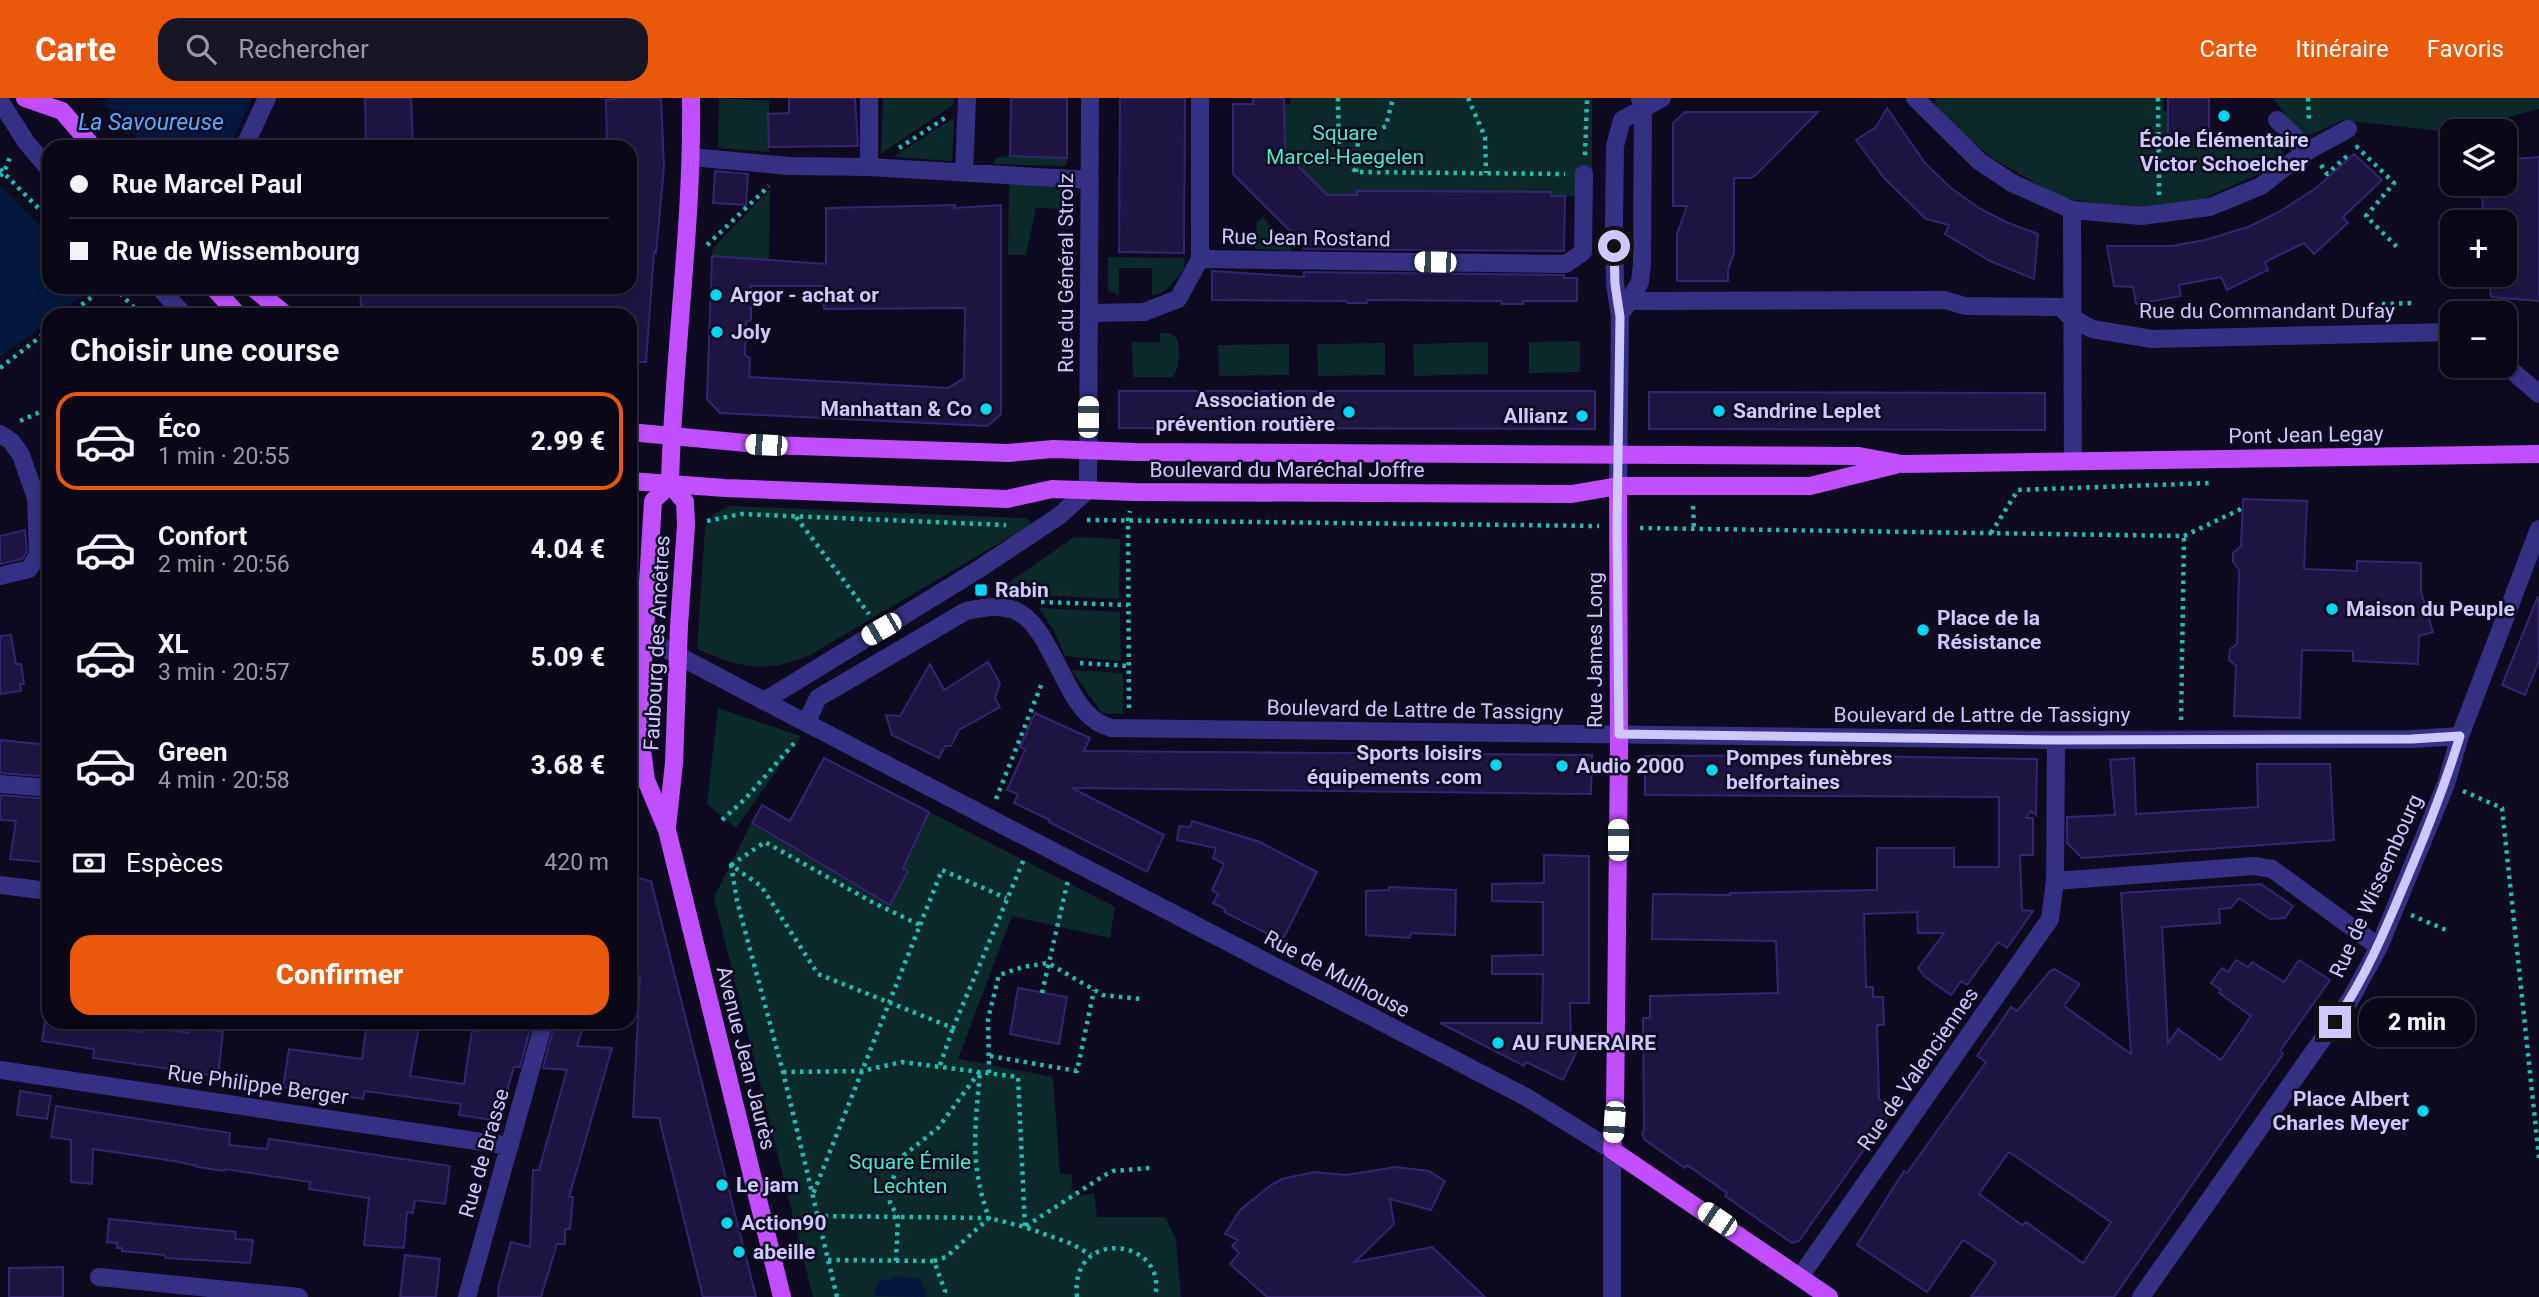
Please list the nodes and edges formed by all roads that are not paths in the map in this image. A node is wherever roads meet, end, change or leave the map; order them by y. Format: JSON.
{"nodes":[{"id":1,"x":25,"y":98,"type":"edge"},
{"id":2,"x":267,"y":98,"type":"edge"},
{"id":3,"x":691,"y":98,"type":"edge"},
{"id":4,"x":869,"y":98,"type":"edge"},
{"id":5,"x":1090,"y":98,"type":"edge"},
{"id":6,"x":1199,"y":98,"type":"edge"},
{"id":7,"x":1662,"y":98,"type":"edge"},
{"id":8,"x":1914,"y":98,"type":"edge"},
{"id":9,"x":0,"y":101,"type":"edge"},
{"id":10,"x":966,"y":101,"type":"edge"},
{"id":11,"x":1641,"y":103,"type":"edge"},
{"id":12,"x":2277,"y":120,"type":"dead end"},
{"id":13,"x":2348,"y":129,"type":"dead end"},
{"id":14,"x":87,"y":140,"type":"edge"},
{"id":15,"x":247,"y":140,"type":"edge"},
{"id":16,"x":2306,"y":152,"type":"junction"},
{"id":17,"x":691,"y":157,"type":"junction"},
{"id":18,"x":42,"y":161,"type":"edge"},
{"id":19,"x":869,"y":167,"type":"junction"},
{"id":20,"x":964,"y":172,"type":"junction"},
{"id":21,"x":1584,"y":174,"type":"road end"},
{"id":22,"x":1090,"y":180,"type":"junction"},
{"id":23,"x":2072,"y":210,"type":"junction"},
{"id":24,"x":1200,"y":259,"type":"junction"},
{"id":25,"x":165,"y":294,"type":"edge"},
{"id":26,"x":219,"y":294,"type":"edge"},
{"id":27,"x":260,"y":294,"type":"edge"},
{"id":28,"x":178,"y":308,"type":"edge"},
{"id":29,"x":232,"y":308,"type":"edge"},
{"id":30,"x":278,"y":308,"type":"edge"},
{"id":31,"x":1624,"y":309,"type":"junction"},
{"id":32,"x":1089,"y":313,"type":"junction"},
{"id":33,"x":2072,"y":318,"type":"junction"},
{"id":34,"x":2440,"y":332,"type":"edge"},
{"id":35,"x":2517,"y":375,"type":"edge"},
{"id":36,"x":2539,"y":394,"type":"edge"},
{"id":37,"x":6,"y":429,"type":"edge"},
{"id":38,"x":637,"y":433,"type":"edge"},
{"id":39,"x":671,"y":437,"type":"junction"},
{"id":40,"x":1089,"y":451,"type":"junction"},
{"id":41,"x":1618,"y":454,"type":"junction"},
{"id":42,"x":2539,"y":454,"type":"edge"},
{"id":43,"x":2073,"y":461,"type":"junction"},
{"id":44,"x":1902,"y":464,"type":"junction"},
{"id":45,"x":637,"y":482,"type":"edge"},
{"id":46,"x":670,"y":484,"type":"junction"},
{"id":47,"x":1618,"y":486,"type":"junction"},
{"id":48,"x":1088,"y":490,"type":"junction"},
{"id":49,"x":2539,"y":529,"type":"edge"},
{"id":50,"x":0,"y":576,"type":"edge"},
{"id":51,"x":637,"y":632,"type":"edge"},
{"id":52,"x":678,"y":655,"type":"junction"},
{"id":53,"x":764,"y":701,"type":"junction"},
{"id":54,"x":809,"y":724,"type":"junction"},
{"id":55,"x":639,"y":727,"type":"junction"},
{"id":56,"x":637,"y":731,"type":"edge"},
{"id":57,"x":1619,"y":734,"type":"junction"},
{"id":58,"x":2460,"y":736,"type":"junction"},
{"id":59,"x":2056,"y":740,"type":"junction"},
{"id":60,"x":0,"y":784,"type":"edge"},
{"id":61,"x":42,"y":787,"type":"edge"},
{"id":62,"x":667,"y":830,"type":"junction"},
{"id":63,"x":2055,"y":881,"type":"junction"},
{"id":64,"x":0,"y":885,"type":"edge"},
{"id":65,"x":42,"y":890,"type":"edge"},
{"id":66,"x":2379,"y":947,"type":"junction"},
{"id":67,"x":542,"y":1029,"type":"edge"},
{"id":68,"x":0,"y":1070,"type":"edge"},
{"id":69,"x":510,"y":1146,"type":"junction"},
{"id":70,"x":1612,"y":1150,"type":"junction"},
{"id":71,"x":99,"y":1277,"type":"dead end"},
{"id":72,"x":1800,"y":1277,"type":"junction"},
{"id":73,"x":2151,"y":1294,"type":"edge"},
{"id":74,"x":299,"y":1297,"type":"edge"},
{"id":75,"x":467,"y":1297,"type":"edge"},
{"id":76,"x":782,"y":1297,"type":"edge"},
{"id":77,"x":1612,"y":1297,"type":"edge"},
{"id":78,"x":1829,"y":1297,"type":"edge"}],
"edges":[{"from":1,"to":14,"type":"main road"},
{"from":2,"to":15,"type":"street"},
{"from":3,"to":17,"type":"main road","name":"Faubourg des Ancêtres"},
{"from":4,"to":19,"type":"street"},
{"from":5,"to":22,"type":"street","name":"Rue du Général Strolz"},
{"from":6,"to":24,"type":"street"},
{"from":7,"to":11,"type":"street"},
{"from":8,"to":23,"type":"street"},
{"from":9,"to":18,"type":"street"},
{"from":10,"to":20,"type":"street"},
{"from":11,"to":31,"type":"street"},
{"from":11,"to":31,"type":"street"},
{"from":12,"to":16,"type":"street"},
{"from":13,"to":16,"type":"street"},
{"from":16,"to":23,"type":"street"},
{"from":17,"to":19,"type":"street"},
{"from":17,"to":39,"type":"main road","name":"Faubourg des Ancêtres"},
{"from":19,"to":20,"type":"street"},
{"from":20,"to":22,"type":"street"},
{"from":21,"to":24,"type":"street","name":"Rue Jean Rostand"},
{"from":22,"to":32,"type":"street","name":"Rue du Général Strolz"},
{"from":23,"to":33,"type":"street"},
{"from":24,"to":32,"type":"street"},
{"from":25,"to":28,"type":"street"},
{"from":26,"to":29,"type":"main road"},
{"from":27,"to":30,"type":"main road"},
{"from":31,"to":33,"type":"street","name":"Rue du Commandant Dufay"},
{"from":31,"to":41,"type":"street"},
{"from":32,"to":40,"type":"street","name":"Rue du Général Strolz"},
{"from":33,"to":34,"type":"street","name":"Rue du Commandant Dufay"},
{"from":33,"to":43,"type":"street"},
{"from":35,"to":36,"type":"street"},
{"from":37,"to":50,"type":"street"},
{"from":38,"to":39,"type":"main road","name":"Boulevard du Maréchal Joffre"},
{"from":39,"to":40,"type":"main road","name":"Boulevard du Maréchal Joffre"},
{"from":39,"to":46,"type":"main road","name":"Faubourg des Ancêtres"},
{"from":40,"to":41,"type":"main road","name":"Boulevard du Maréchal Joffre"},
{"from":40,"to":48,"type":"street","name":"Rue du Général Strolz"},
{"from":41,"to":44,"type":"main road","name":"Boulevard du Maréchal Joffre"},
{"from":41,"to":47,"type":"street"},
{"from":42,"to":43,"type":"main road","name":"Pont Jean Legay"},
{"from":43,"to":44,"type":"main road","name":"Boulevard du Maréchal Joffre"},
{"from":44,"to":47,"type":"main road","name":"Boulevard du Maréchal Joffre"},
{"from":45,"to":46,"type":"main road","name":"Boulevard du Maréchal Joffre"},
{"from":46,"to":48,"type":"main road","name":"Boulevard du Maréchal Joffre"},
{"from":46,"to":51,"type":"main road","name":"Faubourg des Ancêtres"},
{"from":46,"to":52,"type":"main road","name":"Faubourg des Ancêtres"},
{"from":47,"to":48,"type":"main road","name":"Boulevard du Maréchal Joffre"},
{"from":47,"to":57,"type":"main road","name":"Rue James Long"},
{"from":48,"to":53,"type":"street"},
{"from":49,"to":58,"type":"street","name":"Rue de Wissembourg"},
{"from":51,"to":52,"type":"street","name":"Rue de Mulhouse"},
{"from":51,"to":55,"type":"main road","name":"Faubourg des Ancêtres"},
{"from":52,"to":53,"type":"street","name":"Rue de Mulhouse"},
{"from":52,"to":62,"type":"main road","name":"Faubourg des Ancêtres"},
{"from":53,"to":54,"type":"street","name":"Rue de Mulhouse"},
{"from":54,"to":57,"type":"street","name":"Boulevard de Lattre de Tassigny"},
{"from":54,"to":70,"type":"street","name":"Rue de Mulhouse"},
{"from":55,"to":56,"type":"street"},
{"from":55,"to":62,"type":"main road","name":"Faubourg des Ancêtres"},
{"from":57,"to":59,"type":"street","name":"Boulevard de Lattre de Tassigny"},
{"from":57,"to":70,"type":"main road","name":"Rue James Long"},
{"from":58,"to":59,"type":"street","name":"Boulevard de Lattre de Tassigny"},
{"from":58,"to":66,"type":"street","name":"Rue de Wissembourg"},
{"from":59,"to":63,"type":"street","name":"Rue de Valenciennes"},
{"from":60,"to":61,"type":"street"},
{"from":62,"to":76,"type":"main road","name":"Avenue Jean Jaurès"},
{"from":63,"to":66,"type":"street"},
{"from":63,"to":72,"type":"street","name":"Rue de Valenciennes"},
{"from":64,"to":65,"type":"street"},
{"from":66,"to":73,"type":"street","name":"Rue de Wissembourg"},
{"from":67,"to":69,"type":"street","name":"Rue de Brasse"},
{"from":68,"to":69,"type":"street","name":"Rue Philippe Berger"},
{"from":69,"to":75,"type":"street","name":"Rue de Brasse"},
{"from":70,"to":72,"type":"main road","name":"Rue de Mulhouse"},
{"from":70,"to":77,"type":"street"},
{"from":71,"to":74,"type":"street"},
{"from":72,"to":78,"type":"main road","name":"Rue de Mulhouse"}]}
